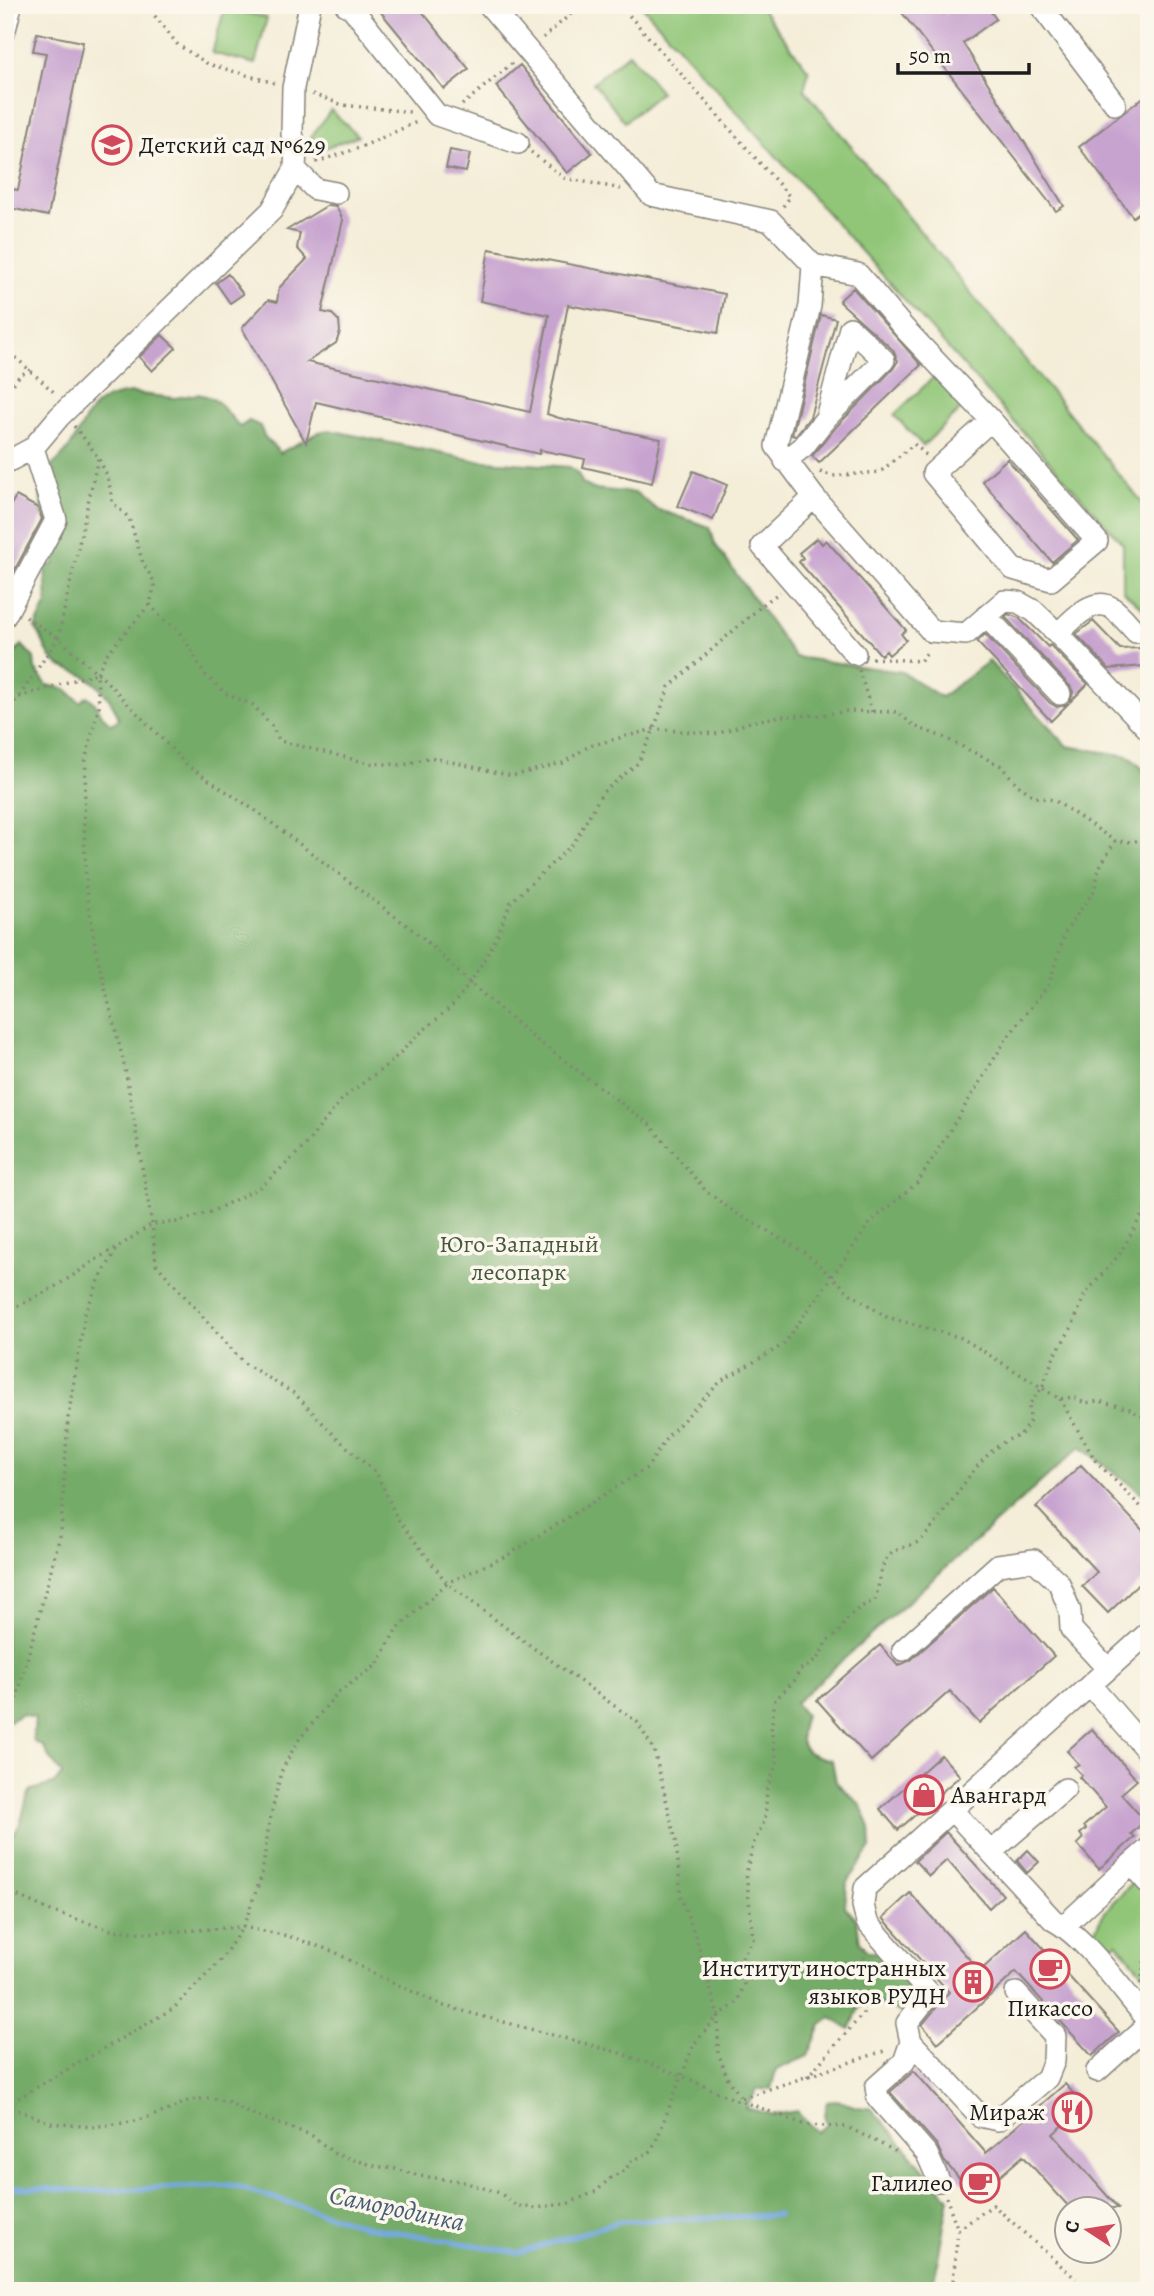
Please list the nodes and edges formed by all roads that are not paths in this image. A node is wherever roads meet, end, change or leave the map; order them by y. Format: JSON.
{"nodes":[{"id":1,"x":11,"y":5,"type":"edge"},
{"id":2,"x":310,"y":5,"type":"edge"},
{"id":3,"x":346,"y":5,"type":"edge"},
{"id":4,"x":489,"y":5,"type":"edge"},
{"id":5,"x":1040,"y":5,"type":"edge"},
{"id":6,"x":5,"y":30,"type":"edge"},
{"id":7,"x":1115,"y":104,"type":"dead end"},
{"id":8,"x":518,"y":143,"type":"road end"},
{"id":9,"x":295,"y":169,"type":"junction"},
{"id":10,"x":336,"y":193,"type":"dead end"},
{"id":11,"x":813,"y":265,"type":"junction"},
{"id":12,"x":826,"y":418,"type":"dead end"},
{"id":13,"x":991,"y":420,"type":"junction"},
{"id":14,"x":33,"y":447,"type":"junction"},
{"id":15,"x":785,"y":461,"type":"junction"},
{"id":16,"x":5,"y":463,"type":"edge"},
{"id":17,"x":814,"y":497,"type":"junction"},
{"id":18,"x":5,"y":616,"type":"edge"},
{"id":19,"x":986,"y":616,"type":"junction"},
{"id":20,"x":1136,"y":632,"type":"dead end"},
{"id":21,"x":1058,"y":634,"type":"junction"},
{"id":22,"x":855,"y":654,"type":"road end"},
{"id":23,"x":1060,"y":694,"type":"dead end"},
{"id":24,"x":1149,"y":730,"type":"edge"},
{"id":25,"x":1149,"y":1632,"type":"edge"},
{"id":26,"x":903,"y":1650,"type":"dead end"},
{"id":27,"x":1108,"y":1669,"type":"junction"},
{"id":28,"x":1090,"y":1685,"type":"junction"},
{"id":29,"x":1149,"y":1754,"type":"edge"},
{"id":30,"x":1065,"y":1789,"type":"dead end"},
{"id":31,"x":952,"y":1810,"type":"junction"},
{"id":32,"x":1149,"y":1849,"type":"edge"},
{"id":33,"x":991,"y":1852,"type":"junction"},
{"id":34,"x":1131,"y":1864,"type":"junction"},
{"id":35,"x":1149,"y":1884,"type":"edge"},
{"id":36,"x":1064,"y":1926,"type":"junction"},
{"id":37,"x":1016,"y":1993,"type":"dead end"},
{"id":38,"x":1149,"y":2023,"type":"edge"},
{"id":39,"x":911,"y":2042,"type":"junction"},
{"id":40,"x":1097,"y":2071,"type":"dead end"},
{"id":41,"x":939,"y":2180,"type":"road end"}],
"edges":[{"from":1,"to":6,"type":"lane"},
{"from":2,"to":9,"type":"lane"},
{"from":3,"to":8,"type":"lane"},
{"from":4,"to":11,"type":"lane"},
{"from":5,"to":7,"type":"lane"},
{"from":9,"to":10,"type":"lane"},
{"from":9,"to":14,"type":"lane"},
{"from":11,"to":13,"type":"lane"},
{"from":11,"to":15,"type":"lane"},
{"from":12,"to":15,"type":"lane"},
{"from":13,"to":13,"type":"lane"},
{"from":14,"to":16,"type":"lane"},
{"from":14,"to":18,"type":"lane"},
{"from":15,"to":17,"type":"lane"},
{"from":17,"to":19,"type":"lane"},
{"from":17,"to":22,"type":"lane"},
{"from":19,"to":21,"type":"lane"},
{"from":19,"to":23,"type":"lane"},
{"from":20,"to":21,"type":"lane"},
{"from":21,"to":24,"type":"lane"},
{"from":25,"to":27,"type":"lane"},
{"from":26,"to":27,"type":"lane"},
{"from":27,"to":28,"type":"lane"},
{"from":28,"to":29,"type":"lane"},
{"from":28,"to":31,"type":"lane"},
{"from":30,"to":33,"type":"lane"},
{"from":31,"to":33,"type":"lane"},
{"from":31,"to":39,"type":"lane"},
{"from":32,"to":34,"type":"lane"},
{"from":33,"to":36,"type":"lane"},
{"from":34,"to":35,"type":"lane"},
{"from":34,"to":36,"type":"lane"},
{"from":36,"to":38,"type":"lane"},
{"from":37,"to":39,"type":"lane"},
{"from":38,"to":40,"type":"lane"},
{"from":39,"to":41,"type":"lane"}]}
